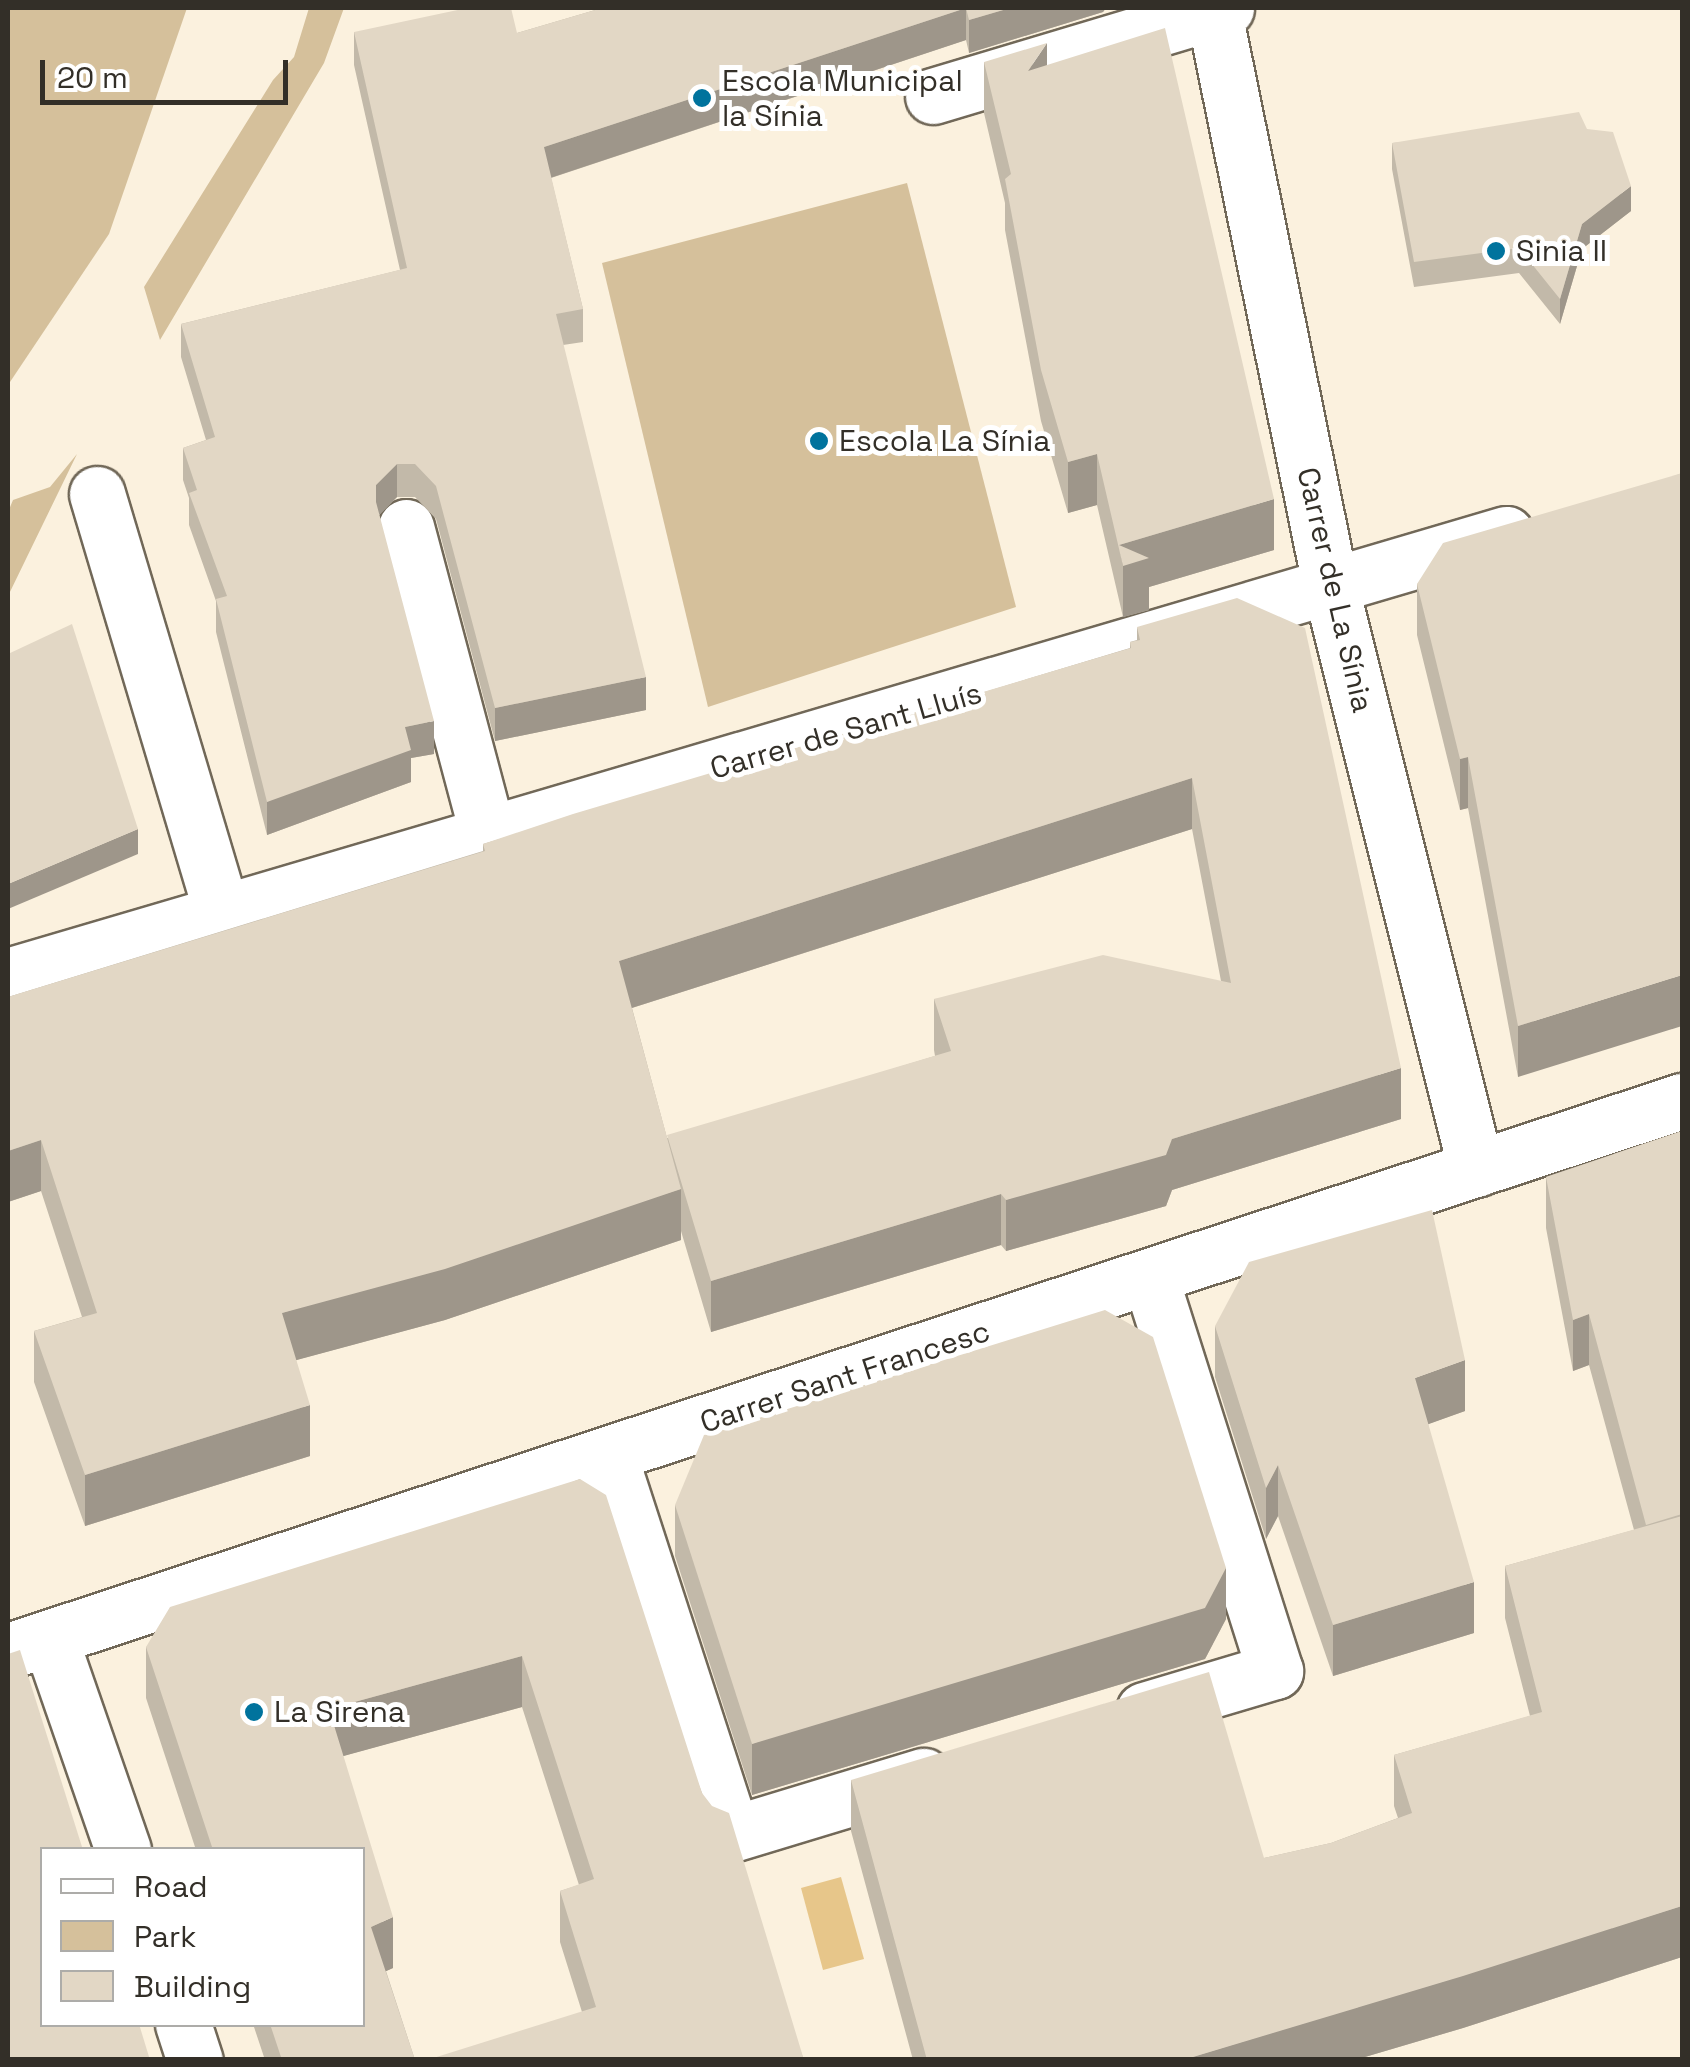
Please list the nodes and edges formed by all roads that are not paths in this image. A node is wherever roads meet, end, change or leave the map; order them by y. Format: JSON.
{"nodes":[{"id":1,"x":1218,"y":9,"type":"edge"},
{"id":2,"x":932,"y":96,"type":"dead end"},
{"id":3,"x":96,"y":494,"type":"dead end"},
{"id":4,"x":1558,"y":518,"type":"edge"},
{"id":5,"x":406,"y":528,"type":"dead end"},
{"id":6,"x":1331,"y":589,"type":"junction"},
{"id":7,"x":488,"y":836,"type":"junction"},
{"id":8,"x":222,"y":913,"type":"junction"},
{"id":9,"x":8,"y":976,"type":"edge"},
{"id":10,"x":1682,"y":1101,"type":"edge"},
{"id":11,"x":1476,"y":1169,"type":"junction"},
{"id":12,"x":1150,"y":1276,"type":"junction"},
{"id":13,"x":610,"y":1455,"type":"junction"},
{"id":14,"x":29,"y":1645,"type":"edge"},
{"id":15,"x":1088,"y":1727,"type":"edge"},
{"id":16,"x":975,"y":1760,"type":"edge"},
{"id":17,"x":122,"y":1847,"type":"edge"},
{"id":18,"x":184,"y":2027,"type":"edge"},
{"id":19,"x":195,"y":2060,"type":"edge"}],
"edges":[{"from":1,"to":2,"type":"street"},
{"from":1,"to":6,"type":"street","name":"Carrer de La Sínia"},
{"from":3,"to":8,"type":"street"},
{"from":4,"to":6,"type":"street","name":"Carrer de Sant Lluís"},
{"from":5,"to":7,"type":"street"},
{"from":6,"to":7,"type":"street","name":"Carrer de Sant Lluís"},
{"from":6,"to":11,"type":"street","name":"Carrer de La Sínia"},
{"from":7,"to":8,"type":"street","name":"Carrer de Sant Lluís"},
{"from":8,"to":9,"type":"street","name":"Carrer de Sant Lluís"},
{"from":10,"to":11,"type":"street","name":"Carrer Sant Francesc"},
{"from":11,"to":12,"type":"street","name":"Carrer Sant Francesc"},
{"from":12,"to":13,"type":"street","name":"Carrer Sant Francesc"},
{"from":12,"to":15,"type":"street"},
{"from":13,"to":14,"type":"street","name":"Carrer Sant Francesc"},
{"from":13,"to":16,"type":"street"},
{"from":14,"to":17,"type":"street"},
{"from":18,"to":19,"type":"street"}]}
